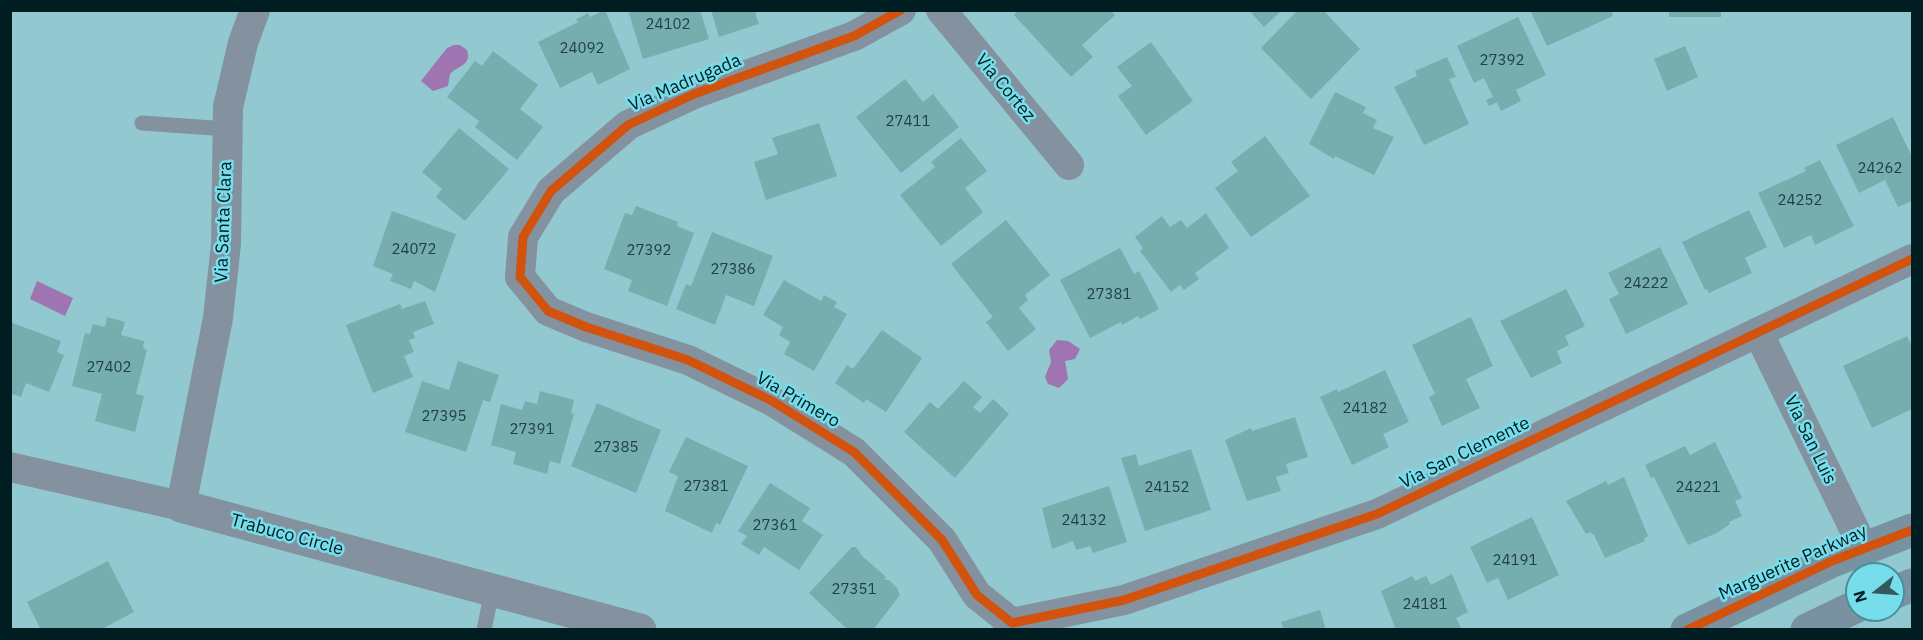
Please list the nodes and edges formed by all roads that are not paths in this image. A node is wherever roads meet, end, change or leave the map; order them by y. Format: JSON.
{"nodes":[{"id":1,"x":255,"y":10,"type":"edge"},
{"id":2,"x":901,"y":10,"type":"edge"},
{"id":3,"x":940,"y":10,"type":"edge"},
{"id":4,"x":142,"y":123,"type":"dead end"},
{"id":5,"x":227,"y":129,"type":"junction"},
{"id":6,"x":1070,"y":165,"type":"dead end"},
{"id":7,"x":1912,"y":259,"type":"edge"},
{"id":8,"x":519,"y":277,"type":"joint"},
{"id":9,"x":1758,"y":332,"type":"junction"},
{"id":10,"x":10,"y":467,"type":"edge"},
{"id":11,"x":181,"y":506,"type":"junction"},
{"id":12,"x":1912,"y":530,"type":"edge"},
{"id":13,"x":1870,"y":561,"type":"edge"},
{"id":14,"x":492,"y":591,"type":"junction"},
{"id":15,"x":1845,"y":612,"type":"edge"},
{"id":16,"x":574,"y":620,"type":"edge"},
{"id":17,"x":1012,"y":623,"type":"joint"},
{"id":18,"x":483,"y":630,"type":"edge"},
{"id":19,"x":640,"y":630,"type":"edge"},
{"id":20,"x":1688,"y":630,"type":"edge"},
{"id":21,"x":1807,"y":630,"type":"edge"}],
"edges":[{"from":1,"to":5,"type":"street","name":"Via Santa Clara"},
{"from":2,"to":8,"type":"street","name":"Via Madrugada"},
{"from":3,"to":6,"type":"street","name":"Via Cortez"},
{"from":4,"to":5,"type":"lane"},
{"from":5,"to":11,"type":"street","name":"Via Santa Clara"},
{"from":7,"to":9,"type":"street","name":"Via San Clemente"},
{"from":8,"to":17,"type":"street","name":"Via Primero"},
{"from":9,"to":13,"type":"street","name":"Via San Luis"},
{"from":9,"to":17,"type":"street","name":"Via San Clemente"},
{"from":10,"to":11,"type":"street","name":"Trabuco Circle"},
{"from":11,"to":14,"type":"street","name":"Trabuco Circle"},
{"from":12,"to":13,"type":"main road","name":"Marguerite Parkway"},
{"from":13,"to":20,"type":"main road","name":"Marguerite Parkway"},
{"from":14,"to":16,"type":"street","name":"Trabuco Circle"},
{"from":14,"to":18,"type":"lane"},
{"from":15,"to":21,"type":"main road"},
{"from":16,"to":19,"type":"street","name":"Trabuco Circle"}]}
